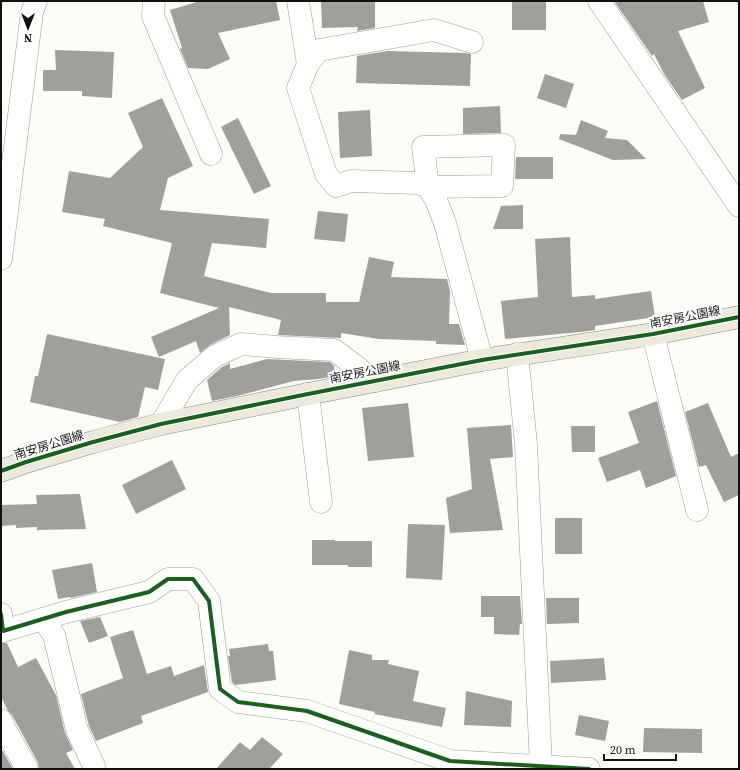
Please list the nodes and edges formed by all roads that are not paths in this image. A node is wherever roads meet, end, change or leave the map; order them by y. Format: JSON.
{"nodes":[{"id":1,"x":36,"y":1,"type":"edge"},
{"id":2,"x":154,"y":1,"type":"edge"},
{"id":3,"x":298,"y":1,"type":"edge"},
{"id":4,"x":600,"y":1,"type":"edge"},
{"id":5,"x":472,"y":42,"type":"dead end"},
{"id":6,"x":308,"y":64,"type":"junction"},
{"id":7,"x":211,"y":154,"type":"dead end"},
{"id":8,"x":739,"y":206,"type":"edge"},
{"id":9,"x":1,"y":259,"type":"edge"},
{"id":10,"x":739,"y":317,"type":"edge"},
{"id":11,"x":653,"y":334,"type":"junction"},
{"id":12,"x":517,"y":354,"type":"junction"},
{"id":13,"x":482,"y":360,"type":"junction"},
{"id":14,"x":375,"y":381,"type":"junction"},
{"id":15,"x":308,"y":394,"type":"junction"},
{"id":16,"x":161,"y":424,"type":"junction"},
{"id":17,"x":1,"y":471,"type":"edge"},
{"id":18,"x":321,"y":502,"type":"dead end"},
{"id":19,"x":697,"y":510,"type":"dead end"},
{"id":20,"x":43,"y":619,"type":"junction"},
{"id":21,"x":2,"y":626,"type":"edge"},
{"id":22,"x":1,"y":720,"type":"edge"},
{"id":23,"x":94,"y":766,"type":"dead end"},
{"id":24,"x":541,"y":766,"type":"junction"},
{"id":25,"x":27,"y":769,"type":"edge"},
{"id":26,"x":589,"y":769,"type":"edge"}],
"edges":[{"from":1,"to":9,"type":"street"},
{"from":2,"to":7,"type":"street"},
{"from":3,"to":6,"type":"street"},
{"from":4,"to":8,"type":"street"},
{"from":5,"to":6,"type":"street"},
{"from":6,"to":13,"type":"street"},
{"from":10,"to":11,"type":"main road","name":"南安房公園線"},
{"from":11,"to":12,"type":"main road","name":"南安房公園線"},
{"from":11,"to":19,"type":"street"},
{"from":12,"to":13,"type":"main road","name":"南安房公園線"},
{"from":12,"to":24,"type":"street"},
{"from":13,"to":14,"type":"main road","name":"南安房公園線"},
{"from":14,"to":15,"type":"main road","name":"南安房公園線"},
{"from":14,"to":16,"type":"street"},
{"from":15,"to":16,"type":"main road","name":"南安房公園線"},
{"from":15,"to":18,"type":"street"},
{"from":16,"to":17,"type":"main road","name":"南安房公園線"},
{"from":20,"to":21,"type":"street"},
{"from":20,"to":23,"type":"street"},
{"from":20,"to":24,"type":"street"},
{"from":22,"to":25,"type":"street"},
{"from":24,"to":26,"type":"street"}]}
